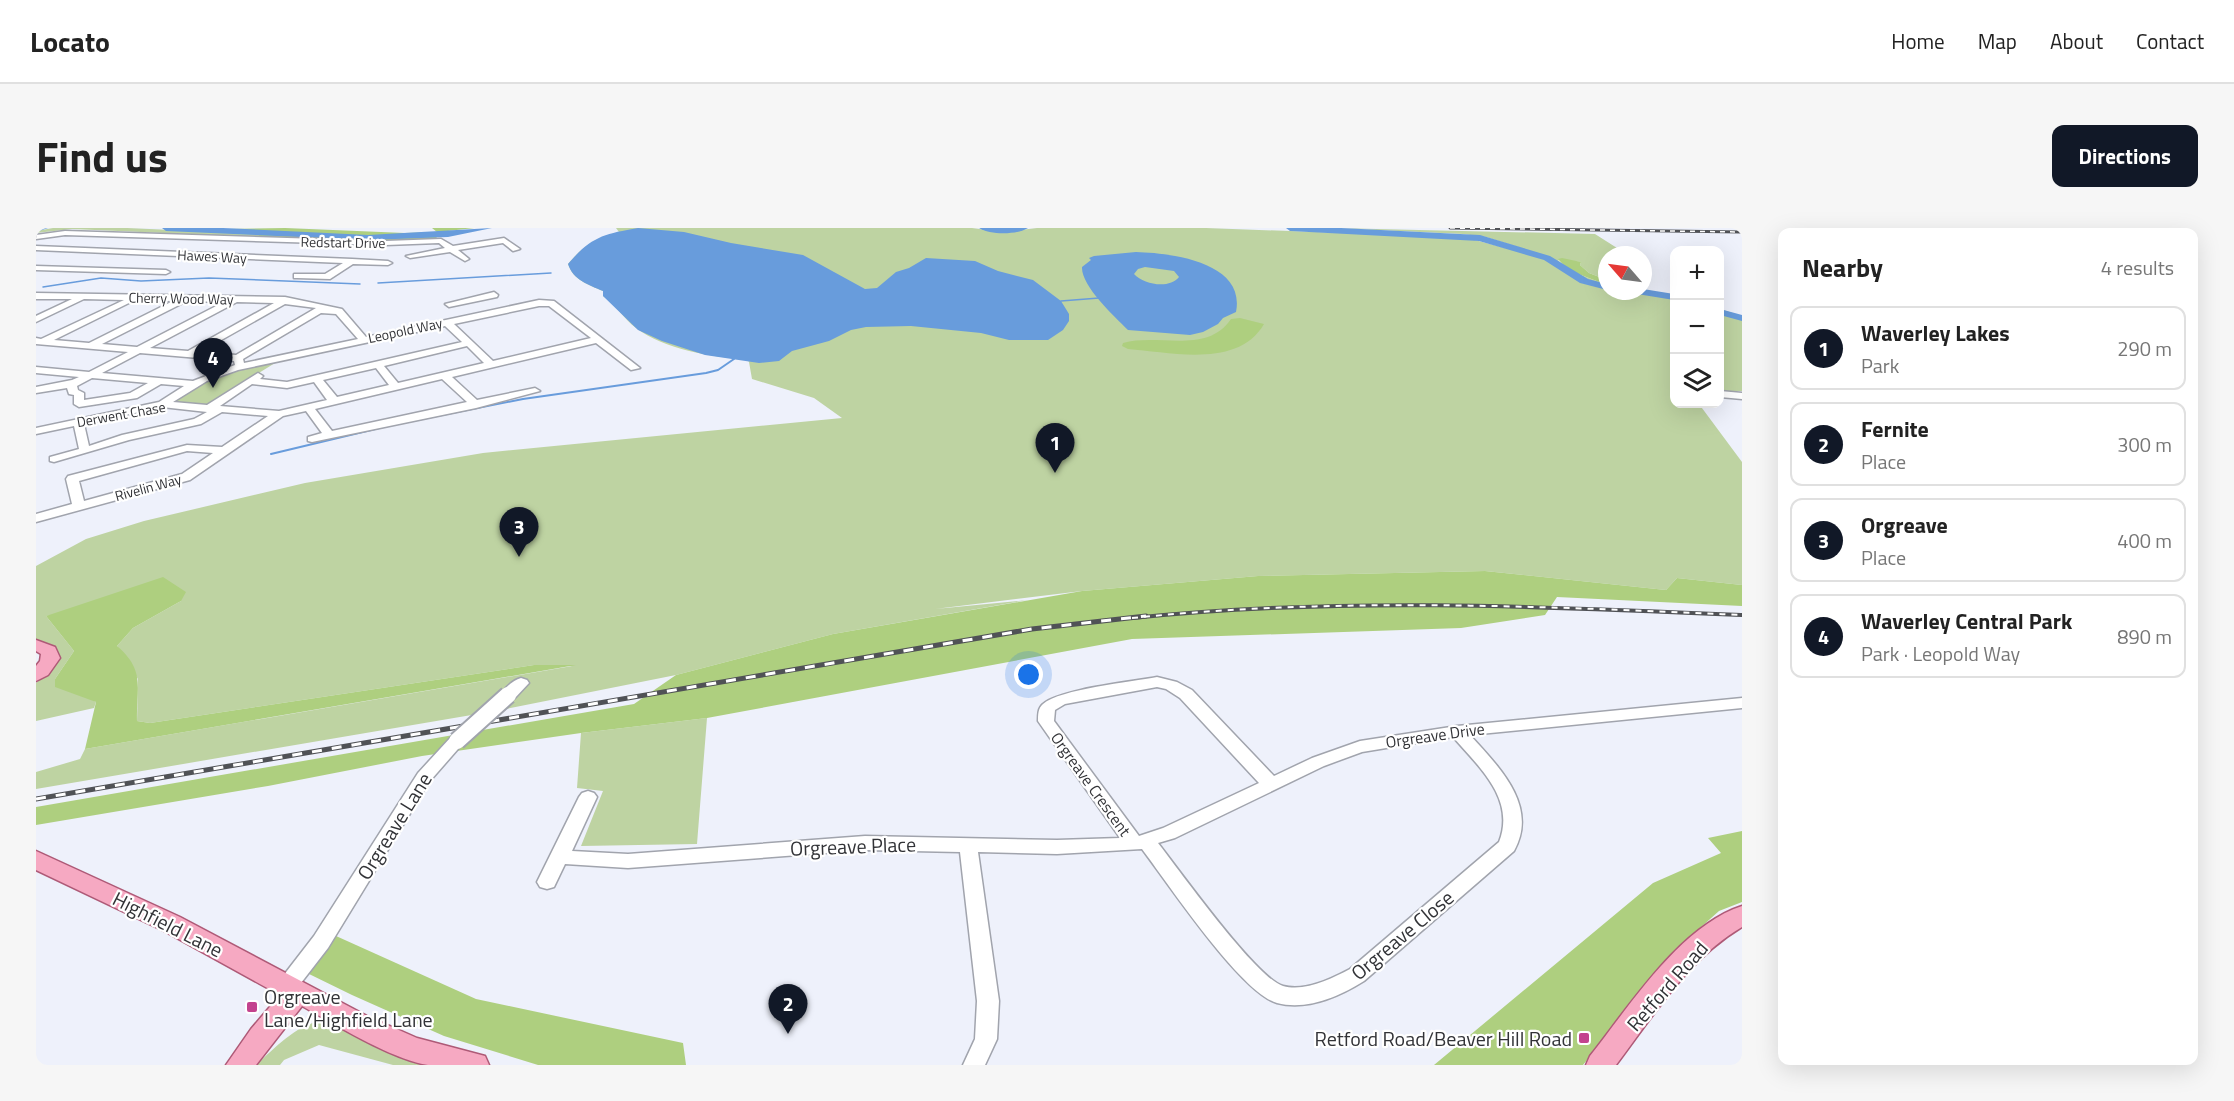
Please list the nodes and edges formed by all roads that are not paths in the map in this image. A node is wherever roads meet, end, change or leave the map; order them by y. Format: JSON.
{"nodes":[{"id":1,"x":80,"y":234,"type":"junction"},
{"id":2,"x":36,"y":237,"type":"edge"},
{"id":3,"x":219,"y":238,"type":"junction"},
{"id":4,"x":377,"y":243,"type":"junction"},
{"id":5,"x":36,"y":249,"type":"edge"},
{"id":6,"x":49,"y":249,"type":"junction"},
{"id":7,"x":451,"y":249,"type":"junction"},
{"id":8,"x":516,"y":249,"type":"dead end"},
{"id":9,"x":186,"y":255,"type":"junction"},
{"id":10,"x":36,"y":256,"type":"edge"},
{"id":11,"x":410,"y":256,"type":"dead end"},
{"id":12,"x":465,"y":259,"type":"dead end"},
{"id":13,"x":348,"y":261,"type":"junction"},
{"id":14,"x":388,"y":263,"type":"dead end"},
{"id":15,"x":36,"y":268,"type":"edge"},
{"id":16,"x":151,"y":271,"type":"junction"},
{"id":17,"x":166,"y":272,"type":"dead end"},
{"id":18,"x":297,"y":276,"type":"dead end"},
{"id":19,"x":494,"y":295,"type":"dead end"},
{"id":20,"x":36,"y":296,"type":"edge"},
{"id":21,"x":86,"y":297,"type":"junction"},
{"id":22,"x":136,"y":297,"type":"junction"},
{"id":23,"x":186,"y":298,"type":"junction"},
{"id":24,"x":235,"y":299,"type":"junction"},
{"id":25,"x":285,"y":300,"type":"junction"},
{"id":26,"x":322,"y":308,"type":"junction"},
{"id":27,"x":464,"y":318,"type":"junction"},
{"id":28,"x":36,"y":319,"type":"edge"},
{"id":29,"x":446,"y":322,"type":"junction"},
{"id":30,"x":363,"y":339,"type":"junction"},
{"id":31,"x":599,"y":339,"type":"junction"},
{"id":32,"x":38,"y":343,"type":"edge"},
{"id":33,"x":469,"y":343,"type":"junction"},
{"id":34,"x":90,"y":346,"type":"junction"},
{"id":35,"x":138,"y":350,"type":"junction"},
{"id":36,"x":189,"y":354,"type":"junction"},
{"id":37,"x":286,"y":357,"type":"junction"},
{"id":38,"x":239,"y":363,"type":"junction"},
{"id":39,"x":378,"y":364,"type":"junction"},
{"id":40,"x":491,"y":364,"type":"junction"},
{"id":41,"x":635,"y":368,"type":"dead end"},
{"id":42,"x":36,"y":370,"type":"edge"},
{"id":43,"x":90,"y":375,"type":"junction"},
{"id":44,"x":444,"y":375,"type":"junction"},
{"id":45,"x":315,"y":377,"type":"junction"},
{"id":46,"x":159,"y":381,"type":"junction"},
{"id":47,"x":251,"y":381,"type":"junction"},
{"id":48,"x":71,"y":384,"type":"junction"},
{"id":49,"x":194,"y":384,"type":"junction"},
{"id":50,"x":395,"y":387,"type":"junction"},
{"id":51,"x":36,"y":390,"type":"edge"},
{"id":52,"x":536,"y":391,"type":"dead end"},
{"id":53,"x":1724,"y":394,"type":"edge"},
{"id":54,"x":1740,"y":396,"type":"edge"},
{"id":55,"x":334,"y":401,"type":"junction"},
{"id":56,"x":162,"y":404,"type":"junction"},
{"id":57,"x":476,"y":405,"type":"junction"},
{"id":58,"x":308,"y":407,"type":"junction"},
{"id":59,"x":213,"y":409,"type":"junction"},
{"id":60,"x":279,"y":414,"type":"junction"},
{"id":61,"x":78,"y":422,"type":"junction"},
{"id":62,"x":36,"y":431,"type":"edge"},
{"id":63,"x":328,"y":435,"type":"junction"},
{"id":64,"x":312,"y":439,"type":"dead end"},
{"id":65,"x":85,"y":451,"type":"junction"},
{"id":66,"x":226,"y":451,"type":"junction"},
{"id":67,"x":54,"y":459,"type":"dead end"},
{"id":68,"x":79,"y":506,"type":"junction"},
{"id":69,"x":36,"y":518,"type":"edge"},
{"id":70,"x":36,"y":645,"type":"edge"},
{"id":71,"x":36,"y":675,"type":"edge"},
{"id":72,"x":521,"y":683,"type":"dead end"},
{"id":73,"x":1742,"y":703,"type":"edge"},
{"id":74,"x":1457,"y":731,"type":"junction"},
{"id":75,"x":1272,"y":785,"type":"junction"},
{"id":76,"x":588,"y":797,"type":"dead end"},
{"id":77,"x":1141,"y":843,"type":"junction"},
{"id":78,"x":968,"y":844,"type":"junction"},
{"id":79,"x":560,"y":857,"type":"junction"},
{"id":80,"x":36,"y":860,"type":"edge"},
{"id":81,"x":547,"y":882,"type":"dead end"},
{"id":82,"x":1742,"y":915,"type":"edge"},
{"id":83,"x":293,"y":989,"type":"junction"},
{"id":84,"x":240,"y":1065,"type":"edge"},
{"id":85,"x":475,"y":1065,"type":"edge"},
{"id":86,"x":974,"y":1065,"type":"edge"},
{"id":87,"x":1600,"y":1065,"type":"edge"}],
"edges":[{"from":1,"to":2,"type":"street","name":"Redstart Drive"},
{"from":1,"to":3,"type":"street","name":"Redstart Drive"},
{"from":1,"to":6,"type":"street"},
{"from":3,"to":4,"type":"street","name":"Redstart Drive"},
{"from":3,"to":9,"type":"street"},
{"from":4,"to":7,"type":"street","name":"Redstart Drive"},
{"from":4,"to":13,"type":"street"},
{"from":5,"to":6,"type":"street","name":"Hawes Way"},
{"from":6,"to":9,"type":"street","name":"Hawes Way"},
{"from":6,"to":10,"type":"street"},
{"from":7,"to":8,"type":"street"},
{"from":7,"to":11,"type":"street"},
{"from":7,"to":12,"type":"street","name":"Redstart Drive"},
{"from":9,"to":13,"type":"street","name":"Hawes Way"},
{"from":9,"to":16,"type":"street"},
{"from":13,"to":14,"type":"street","name":"Hawes Way"},
{"from":13,"to":18,"type":"street"},
{"from":15,"to":16,"type":"street"},
{"from":16,"to":17,"type":"street"},
{"from":19,"to":27,"type":"street"},
{"from":20,"to":21,"type":"street","name":"Cherry Wood Way"},
{"from":21,"to":22,"type":"street","name":"Cherry Wood Way"},
{"from":21,"to":28,"type":"street"},
{"from":22,"to":23,"type":"street","name":"Cherry Wood Way"},
{"from":22,"to":32,"type":"street"},
{"from":23,"to":24,"type":"street","name":"Cherry Wood Way"},
{"from":23,"to":34,"type":"street"},
{"from":24,"to":25,"type":"street","name":"Cherry Wood Way"},
{"from":24,"to":35,"type":"street"},
{"from":25,"to":26,"type":"street","name":"Cherry Wood Way"},
{"from":25,"to":36,"type":"street"},
{"from":26,"to":30,"type":"street","name":"Cherry Wood Way"},
{"from":26,"to":38,"type":"street"},
{"from":27,"to":29,"type":"street","name":"Leopold Way"},
{"from":27,"to":31,"type":"street","name":"Leopold Way"},
{"from":29,"to":30,"type":"street","name":"Leopold Way"},
{"from":29,"to":33,"type":"street"},
{"from":30,"to":37,"type":"street","name":"Leopold Way"},
{"from":31,"to":40,"type":"street"},
{"from":31,"to":41,"type":"street","name":"Leopold Way"},
{"from":32,"to":34,"type":"street"},
{"from":33,"to":39,"type":"street"},
{"from":33,"to":40,"type":"street"},
{"from":34,"to":35,"type":"street"},
{"from":35,"to":36,"type":"street"},
{"from":35,"to":43,"type":"street"},
{"from":36,"to":38,"type":"street"},
{"from":37,"to":38,"type":"street","name":"Leopold Way"},
{"from":37,"to":47,"type":"street"},
{"from":38,"to":49,"type":"street","name":"Leopold Way"},
{"from":39,"to":45,"type":"street"},
{"from":39,"to":50,"type":"street"},
{"from":40,"to":44,"type":"street"},
{"from":42,"to":43,"type":"street"},
{"from":43,"to":46,"type":"street"},
{"from":43,"to":48,"type":"street"},
{"from":44,"to":50,"type":"street"},
{"from":44,"to":57,"type":"street"},
{"from":45,"to":47,"type":"street"},
{"from":45,"to":55,"type":"street"},
{"from":46,"to":48,"type":"street"},
{"from":46,"to":49,"type":"street"},
{"from":47,"to":59,"type":"street"},
{"from":48,"to":51,"type":"street"},
{"from":49,"to":56,"type":"street","name":"Leopold Way"},
{"from":50,"to":55,"type":"street"},
{"from":52,"to":57,"type":"street"},
{"from":53,"to":54,"type":"street"},
{"from":55,"to":58,"type":"street"},
{"from":56,"to":59,"type":"street","name":"Derwent Chase"},
{"from":56,"to":61,"type":"street","name":"Derwent Chase"},
{"from":57,"to":63,"type":"street"},
{"from":58,"to":60,"type":"street"},
{"from":58,"to":63,"type":"street"},
{"from":59,"to":60,"type":"street","name":"Derwent Chase"},
{"from":59,"to":65,"type":"street"},
{"from":60,"to":66,"type":"street","name":"Rivelin Way"},
{"from":61,"to":62,"type":"street","name":"Derwent Chase"},
{"from":61,"to":65,"type":"street"},
{"from":63,"to":64,"type":"street"},
{"from":65,"to":67,"type":"street"},
{"from":66,"to":68,"type":"street","name":"Rivelin Way"},
{"from":66,"to":68,"type":"street"},
{"from":68,"to":69,"type":"street","name":"Rivelin Way"},
{"from":70,"to":71,"type":"main road"},
{"from":72,"to":83,"type":"street","name":"Orgreave Lane","bridge":true},
{"from":73,"to":74,"type":"street","name":"Orgreave Drive"},
{"from":74,"to":75,"type":"street","name":"Orgreave Drive"},
{"from":74,"to":77,"type":"street","name":"Orgreave Close"},
{"from":75,"to":77,"type":"street","name":"Orgreave Drive"},
{"from":75,"to":77,"type":"street","name":"Orgreave Crescent"},
{"from":76,"to":79,"type":"street"},
{"from":77,"to":78,"type":"street","name":"Orgreave Place"},
{"from":78,"to":79,"type":"street","name":"Orgreave Place"},
{"from":78,"to":86,"type":"street"},
{"from":79,"to":81,"type":"street"},
{"from":80,"to":83,"type":"main road","name":"Highfield Lane"},
{"from":82,"to":87,"type":"main road","name":"Retford Road"},
{"from":83,"to":84,"type":"main road","name":"Orgreave Lane"},
{"from":83,"to":85,"type":"main road","name":"Highfield Lane"}]}
